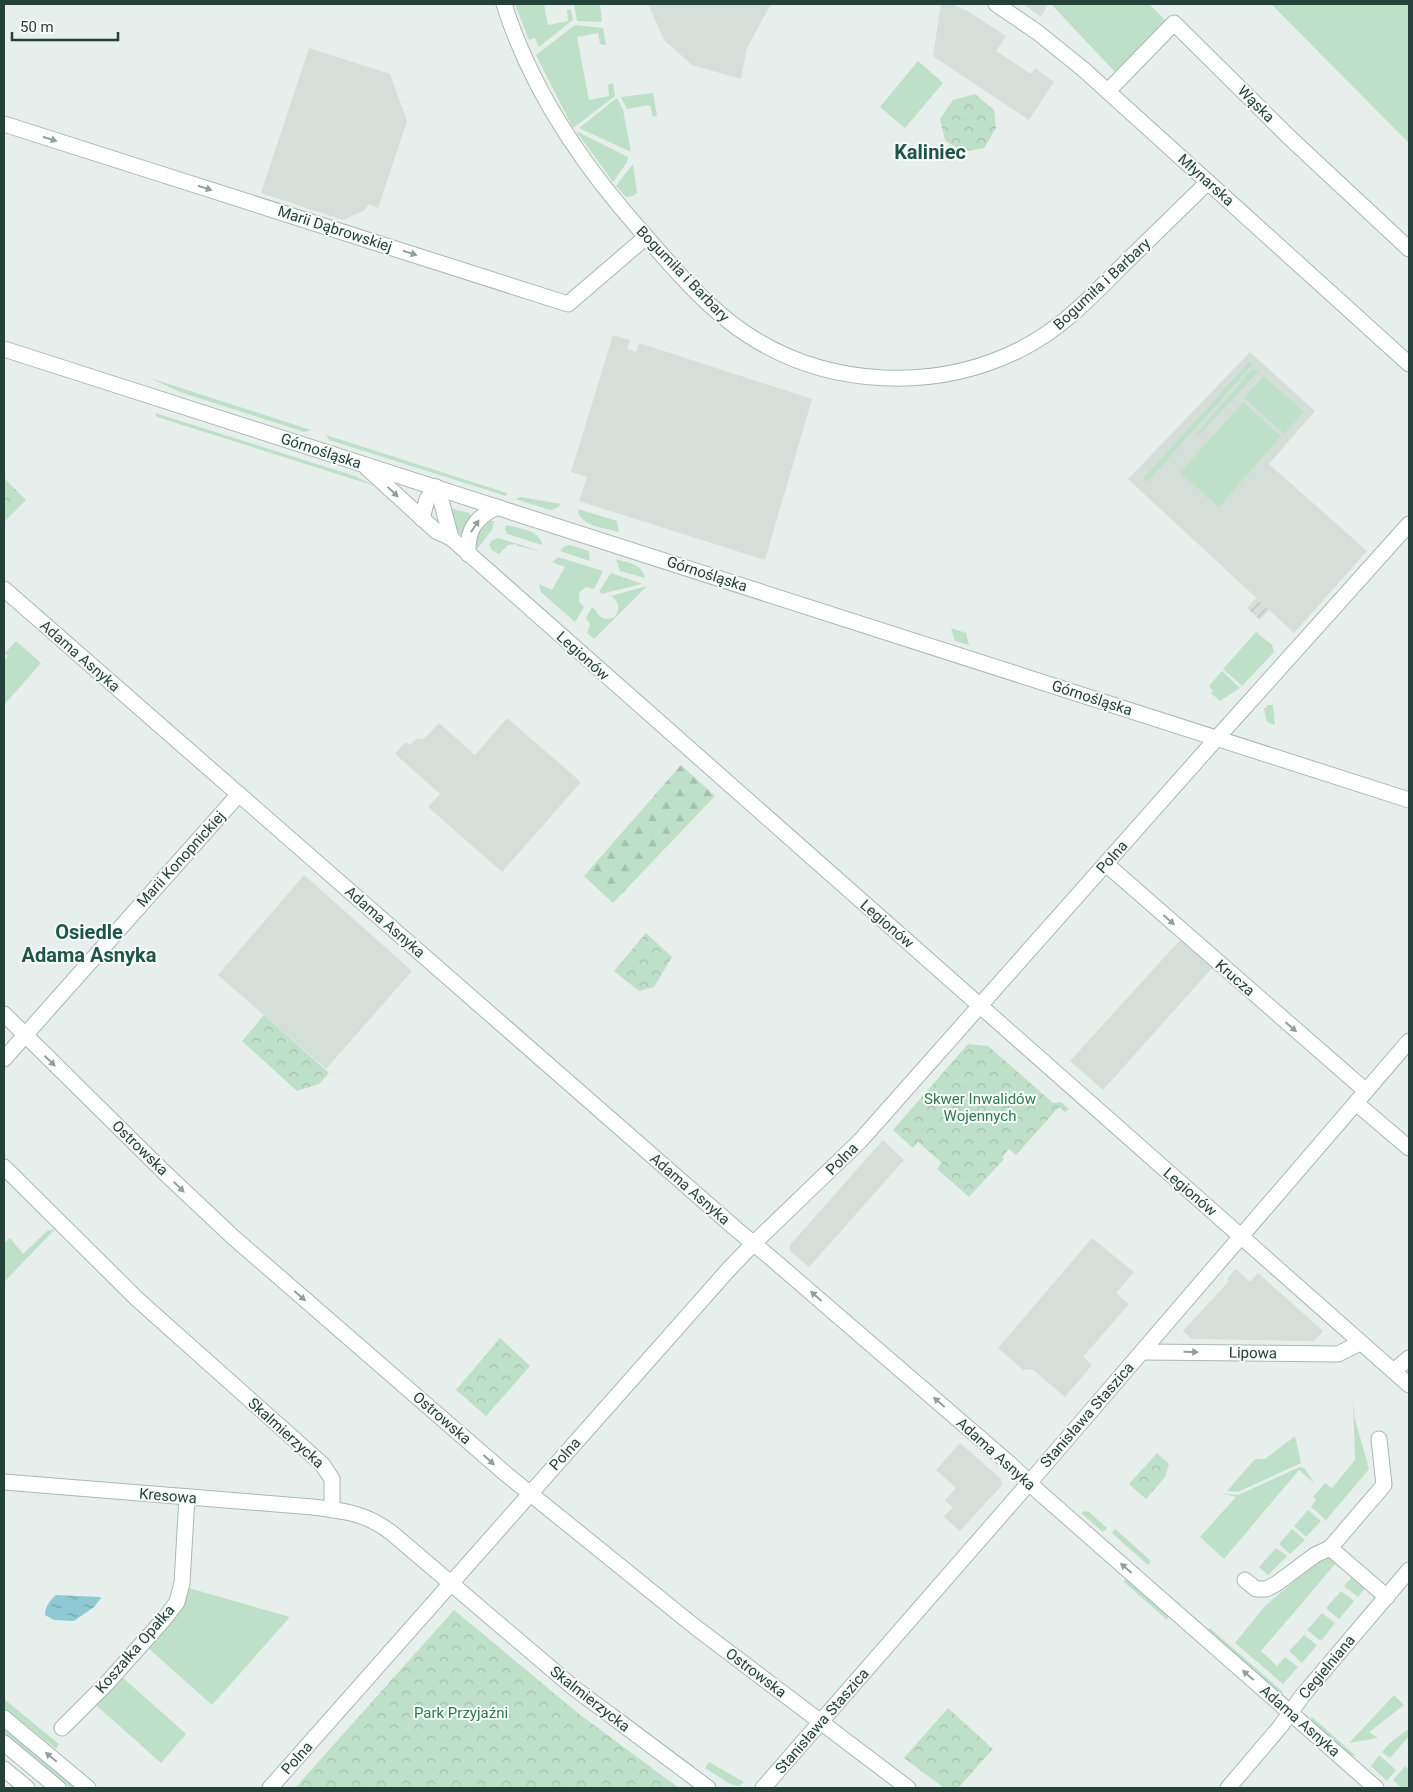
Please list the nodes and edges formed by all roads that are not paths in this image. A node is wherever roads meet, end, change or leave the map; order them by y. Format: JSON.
{"nodes":[{"id":1,"x":504,"y":4,"type":"edge"},
{"id":2,"x":996,"y":4,"type":"edge"},
{"id":3,"x":1108,"y":91,"type":"junction"},
{"id":4,"x":4,"y":124,"type":"edge"},
{"id":5,"x":1208,"y":182,"type":"junction"},
{"id":6,"x":646,"y":237,"type":"junction"},
{"id":7,"x":1409,"y":249,"type":"edge"},
{"id":8,"x":4,"y":349,"type":"edge"},
{"id":9,"x":1409,"y":364,"type":"edge"},
{"id":10,"x":364,"y":465,"type":"junction"},
{"id":11,"x":436,"y":487,"type":"junction"},
{"id":12,"x":497,"y":507,"type":"junction"},
{"id":13,"x":422,"y":518,"type":"junction"},
{"id":14,"x":1409,"y":524,"type":"edge"},
{"id":15,"x":450,"y":538,"type":"junction"},
{"id":16,"x":468,"y":554,"type":"junction"},
{"id":17,"x":4,"y":589,"type":"edge"},
{"id":18,"x":1217,"y":738,"type":"junction"},
{"id":19,"x":239,"y":794,"type":"junction"},
{"id":20,"x":1409,"y":800,"type":"edge"},
{"id":21,"x":1106,"y":864,"type":"junction"},
{"id":22,"x":980,"y":1006,"type":"junction"},
{"id":23,"x":4,"y":1014,"type":"edge"},
{"id":24,"x":24,"y":1036,"type":"junction"},
{"id":25,"x":1409,"y":1041,"type":"edge"},
{"id":26,"x":4,"y":1059,"type":"edge"},
{"id":27,"x":1366,"y":1091,"type":"junction"},
{"id":28,"x":1356,"y":1103,"type":"junction"},
{"id":29,"x":1409,"y":1148,"type":"edge"},
{"id":30,"x":4,"y":1167,"type":"edge"},
{"id":31,"x":1241,"y":1236,"type":"junction"},
{"id":32,"x":754,"y":1244,"type":"junction"},
{"id":33,"x":1360,"y":1343,"type":"junction"},
{"id":34,"x":1142,"y":1352,"type":"junction"},
{"id":35,"x":1409,"y":1358,"type":"edge"},
{"id":36,"x":1394,"y":1372,"type":"junction"},
{"id":37,"x":1409,"y":1385,"type":"edge"},
{"id":38,"x":1379,"y":1439,"type":"dead end"},
{"id":39,"x":4,"y":1482,"type":"edge"},
{"id":40,"x":1029,"y":1483,"type":"junction"},
{"id":41,"x":530,"y":1494,"type":"junction"},
{"id":42,"x":187,"y":1497,"type":"junction"},
{"id":43,"x":332,"y":1509,"type":"junction"},
{"id":44,"x":1330,"y":1548,"type":"junction"},
{"id":45,"x":1409,"y":1570,"type":"edge"},
{"id":46,"x":1245,"y":1580,"type":"dead end"},
{"id":47,"x":451,"y":1584,"type":"junction"},
{"id":48,"x":1387,"y":1597,"type":"junction"},
{"id":49,"x":1290,"y":1712,"type":"junction"},
{"id":50,"x":4,"y":1718,"type":"edge"},
{"id":51,"x":821,"y":1722,"type":"junction"},
{"id":52,"x":62,"y":1728,"type":"dead end"},
{"id":53,"x":4,"y":1743,"type":"edge"},
{"id":54,"x":4,"y":1769,"type":"edge"},
{"id":55,"x":27,"y":1788,"type":"edge"},
{"id":56,"x":58,"y":1788,"type":"edge"},
{"id":57,"x":88,"y":1788,"type":"edge"},
{"id":58,"x":270,"y":1788,"type":"edge"},
{"id":59,"x":708,"y":1788,"type":"edge"},
{"id":60,"x":764,"y":1788,"type":"edge"},
{"id":61,"x":908,"y":1788,"type":"edge"},
{"id":62,"x":1228,"y":1788,"type":"edge"},
{"id":63,"x":1376,"y":1788,"type":"edge"}],
"edges":[{"from":1,"to":6,"type":"street","name":"Bogumiła i Barbary"},
{"from":2,"to":3,"type":"street","name":"Młynarska"},
{"from":3,"to":5,"type":"street","name":"Młynarska"},
{"from":3,"to":7,"type":"street","name":"Wąska"},
{"from":4,"to":6,"type":"street","name":"Marii Dąbrowskiej","one_way":true},
{"from":5,"to":6,"type":"street","name":"Bogumiła i Barbary"},
{"from":5,"to":9,"type":"street","name":"Młynarska"},
{"from":8,"to":10,"type":"street","name":"Górnośląska"},
{"from":10,"to":11,"type":"street","name":"Górnośląska"},
{"from":10,"to":13,"type":"street","name":"Legionów","one_way":true},
{"from":11,"to":12,"type":"street","name":"Górnośląska"},
{"from":11,"to":13,"type":"street"},
{"from":11,"to":15,"type":"street"},
{"from":16,"to":12,"type":"street","one_way":true},
{"from":12,"to":18,"type":"street","name":"Górnośląska"},
{"from":13,"to":15,"type":"street","name":"Legionów"},
{"from":14,"to":18,"type":"street","name":"Polna"},
{"from":15,"to":16,"type":"street","name":"Legionów"},
{"from":16,"to":22,"type":"street","name":"Legionów"},
{"from":17,"to":19,"type":"street","name":"Adama Asnyka"},
{"from":18,"to":20,"type":"street","name":"Górnośląska"},
{"from":18,"to":21,"type":"street","name":"Polna"},
{"from":19,"to":24,"type":"street","name":"Marii Konopnickiej"},
{"from":19,"to":32,"type":"street","name":"Adama Asnyka"},
{"from":21,"to":22,"type":"street","name":"Polna"},
{"from":21,"to":27,"type":"street","name":"Krucza","one_way":true},
{"from":22,"to":31,"type":"street","name":"Legionów"},
{"from":22,"to":32,"type":"street","name":"Polna"},
{"from":23,"to":24,"type":"street","name":"Ostrowska"},
{"from":24,"to":26,"type":"street","name":"Marii Konopnickiej"},
{"from":24,"to":41,"type":"street","name":"Ostrowska","one_way":true},
{"from":25,"to":27,"type":"street","name":"Stanisława Staszica"},
{"from":27,"to":28,"type":"street","name":"Stanisława Staszica"},
{"from":28,"to":29,"type":"street"},
{"from":28,"to":31,"type":"street","name":"Stanisława Staszica"},
{"from":30,"to":43,"type":"street","name":"Skalmierzycka"},
{"from":31,"to":33,"type":"street","name":"Legionów"},
{"from":31,"to":34,"type":"street","name":"Stanisława Staszica"},
{"from":40,"to":32,"type":"street","name":"Adama Asnyka","one_way":true},
{"from":32,"to":41,"type":"street","name":"Polna"},
{"from":34,"to":33,"type":"street","name":"Lipowa","one_way":true},
{"from":33,"to":36,"type":"street","name":"Legionów"},
{"from":34,"to":40,"type":"street","name":"Stanisława Staszica"},
{"from":35,"to":36,"type":"street"},
{"from":36,"to":37,"type":"street","name":"Legionów"},
{"from":38,"to":44,"type":"street"},
{"from":39,"to":42,"type":"street","name":"Kresowa"},
{"from":49,"to":40,"type":"street","name":"Adama Asnyka","one_way":true},
{"from":40,"to":51,"type":"street","name":"Stanisława Staszica"},
{"from":41,"to":47,"type":"street","name":"Polna"},
{"from":41,"to":51,"type":"street","name":"Ostrowska"},
{"from":42,"to":43,"type":"street","name":"Kresowa"},
{"from":42,"to":52,"type":"street","name":"Koszałka Opałka"},
{"from":43,"to":47,"type":"street","name":"Skalmierzycka"},
{"from":44,"to":46,"type":"street"},
{"from":44,"to":48,"type":"street"},
{"from":45,"to":48,"type":"street","name":"Cegielniana"},
{"from":47,"to":58,"type":"street","name":"Polna"},
{"from":47,"to":59,"type":"street","name":"Skalmierzycka"},
{"from":48,"to":49,"type":"street","name":"Cegielniana"},
{"from":49,"to":62,"type":"street","name":"Cegielniana"},
{"from":49,"to":63,"type":"street","name":"Adama Asnyka"},
{"from":57,"to":50,"type":"street","one_way":true},
{"from":51,"to":60,"type":"street","name":"Stanisława Staszica"},
{"from":51,"to":61,"type":"street","name":"Ostrowska"},
{"from":53,"to":56,"type":"street"},
{"from":54,"to":55,"type":"street"}]}
